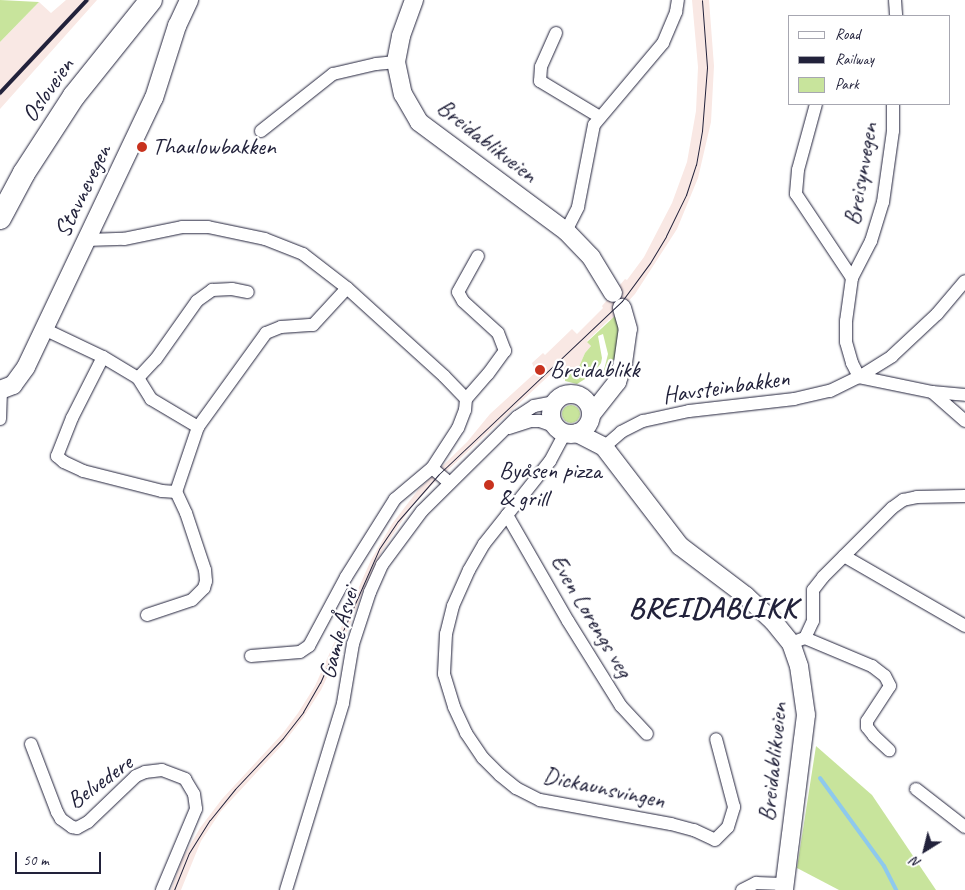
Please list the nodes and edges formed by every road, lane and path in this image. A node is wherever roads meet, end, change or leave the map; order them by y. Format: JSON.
{"nodes":[{"id":1,"x":151,"y":0,"type":"edge"},
{"id":2,"x":188,"y":0,"type":"edge"},
{"id":3,"x":414,"y":0,"type":"edge"},
{"id":4,"x":678,"y":0,"type":"edge"},
{"id":5,"x":895,"y":0,"type":"edge"},
{"id":6,"x":896,"y":15,"type":"edge"},
{"id":7,"x":556,"y":33,"type":"dead end"},
{"id":8,"x":396,"y":62,"type":"junction"},
{"id":9,"x":816,"y":105,"type":"edge"},
{"id":10,"x":894,"y":105,"type":"edge"},
{"id":11,"x":600,"y":117,"type":"junction"},
{"id":12,"x":261,"y":131,"type":"dead end"},
{"id":13,"x":0,"y":218,"type":"edge"},
{"id":14,"x":566,"y":231,"type":"junction"},
{"id":15,"x":86,"y":240,"type":"junction"},
{"id":16,"x":478,"y":256,"type":"dead end"},
{"id":17,"x":852,"y":278,"type":"junction"},
{"id":18,"x":965,"y":281,"type":"edge"},
{"id":19,"x":347,"y":288,"type":"junction"},
{"id":20,"x":248,"y":292,"type":"dead end"},
{"id":21,"x":613,"y":292,"type":"dead end"},
{"id":22,"x":622,"y":308,"type":"dead end"},
{"id":23,"x":44,"y":329,"type":"junction"},
{"id":24,"x":103,"y":357,"type":"junction"},
{"id":25,"x":623,"y":363,"type":"junction"},
{"id":26,"x":859,"y":377,"type":"junction"},
{"id":27,"x":138,"y":378,"type":"junction"},
{"id":28,"x":0,"y":390,"type":"edge"},
{"id":29,"x":932,"y":392,"type":"junction"},
{"id":30,"x":579,"y":395,"type":"junction"},
{"id":31,"x":965,"y":395,"type":"edge"},
{"id":32,"x":466,"y":400,"type":"junction"},
{"id":33,"x":554,"y":402,"type":"junction"},
{"id":34,"x":590,"y":417,"type":"junction"},
{"id":35,"x":0,"y":419,"type":"edge"},
{"id":36,"x":965,"y":421,"type":"edge"},
{"id":37,"x":198,"y":427,"type":"junction"},
{"id":38,"x":506,"y":429,"type":"junction"},
{"id":39,"x":565,"y":430,"type":"junction"},
{"id":40,"x":604,"y":447,"type":"junction"},
{"id":41,"x":432,"y":468,"type":"junction"},
{"id":42,"x":450,"y":483,"type":"junction"},
{"id":43,"x":176,"y":492,"type":"junction"},
{"id":44,"x":965,"y":496,"type":"edge"},
{"id":45,"x":507,"y":515,"type":"junction"},
{"id":46,"x":844,"y":556,"type":"junction"},
{"id":47,"x":147,"y":615,"type":"dead end"},
{"id":48,"x":965,"y":626,"type":"edge"},
{"id":49,"x":798,"y":640,"type":"junction"},
{"id":50,"x":251,"y":656,"type":"dead end"},
{"id":51,"x":646,"y":734,"type":"dead end"},
{"id":52,"x":716,"y":739,"type":"dead end"},
{"id":53,"x":31,"y":744,"type":"dead end"},
{"id":54,"x":889,"y":750,"type":"dead end"},
{"id":55,"x":916,"y":789,"type":"dead end"},
{"id":56,"x":965,"y":826,"type":"edge"},
{"id":57,"x":783,"y":887,"type":"edge"},
{"id":58,"x":162,"y":890,"type":"edge"},
{"id":59,"x":286,"y":890,"type":"edge"},
{"id":60,"x":742,"y":890,"type":"edge"}],
"edges":[{"from":1,"to":13,"type":"highway","name":"Osloveien"},
{"from":2,"to":15,"type":"street","name":"Stavnevegen"},
{"from":3,"to":8,"type":"street","name":"Breidablikveien"},
{"from":4,"to":11,"type":"street"},
{"from":5,"to":6,"type":"street"},
{"from":7,"to":11,"type":"street"},
{"from":8,"to":12,"type":"street"},
{"from":8,"to":14,"type":"street","name":"Breidablikveien"},
{"from":9,"to":17,"type":"street","name":"Breisynvegen"},
{"from":10,"to":17,"type":"street","name":"Breisynvegen"},
{"from":11,"to":14,"type":"street"},
{"from":14,"to":21,"type":"street","name":"Breidablikveien"},
{"from":15,"to":19,"type":"street"},
{"from":15,"to":23,"type":"street","name":"Stavnevegen"},
{"from":16,"to":32,"type":"street"},
{"from":17,"to":26,"type":"street","name":"Breisynvegen"},
{"from":18,"to":26,"type":"street","name":"Havsteinbakken"},
{"from":19,"to":32,"type":"street"},
{"from":19,"to":37,"type":"street"},
{"from":20,"to":27,"type":"street"},
{"from":22,"to":25,"type":"street"},
{"from":23,"to":24,"type":"street"},
{"from":23,"to":28,"type":"street","name":"Stavnevegen"},
{"from":24,"to":27,"type":"street"},
{"from":24,"to":43,"type":"street"},
{"from":25,"to":30,"type":"street"},
{"from":25,"to":34,"type":"street"},
{"from":26,"to":29,"type":"street"},
{"from":26,"to":40,"type":"street","name":"Havsteinbakken"},
{"from":27,"to":37,"type":"street"},
{"from":28,"to":35,"type":"street","name":"Stavnevegen"},
{"from":29,"to":31,"type":"street"},
{"from":29,"to":36,"type":"street"},
{"from":30,"to":33,"type":"street"},
{"from":30,"to":34,"type":"street"},
{"from":32,"to":41,"type":"street"},
{"from":33,"to":38,"type":"street","name":"Gamle Åsvei"},
{"from":33,"to":39,"type":"street"},
{"from":34,"to":39,"type":"street"},
{"from":34,"to":40,"type":"street","name":"Breidablikveien"},
{"from":37,"to":43,"type":"street"},
{"from":38,"to":39,"type":"street","name":"Gamle Åsvei"},
{"from":38,"to":42,"type":"street","name":"Gamle Åsvei"},
{"from":39,"to":40,"type":"street","name":"Breidablikveien"},
{"from":39,"to":45,"type":"street","name":"Dickaunsvingen"},
{"from":40,"to":49,"type":"street","name":"Breidablikveien"},
{"from":41,"to":42,"type":"street"},
{"from":41,"to":50,"type":"street"},
{"from":42,"to":59,"type":"street","name":"Gamle Åsvei"},
{"from":43,"to":47,"type":"street"},
{"from":44,"to":46,"type":"street"},
{"from":45,"to":51,"type":"street","name":"Even Lorengs veg"},
{"from":45,"to":52,"type":"street","name":"Dickaunsvingen"},
{"from":46,"to":48,"type":"street"},
{"from":46,"to":49,"type":"street"},
{"from":49,"to":54,"type":"street"},
{"from":49,"to":57,"type":"street","name":"Breidablikveien"},
{"from":53,"to":58,"type":"street","name":"Belvedere"},
{"from":55,"to":56,"type":"street"},
{"from":57,"to":60,"type":"street"}]}
